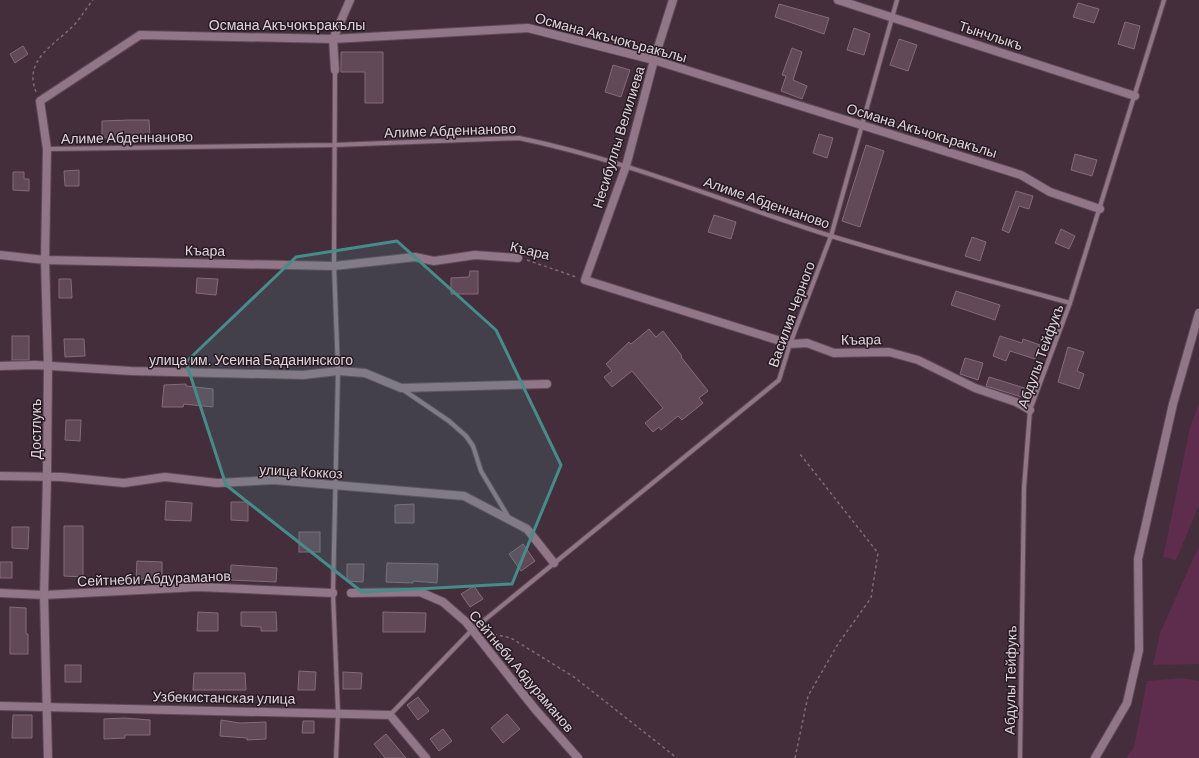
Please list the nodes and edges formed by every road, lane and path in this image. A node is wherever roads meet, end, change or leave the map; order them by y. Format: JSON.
{"nodes":[{"id":1,"x":92,"y":0,"type":"edge"},
{"id":2,"x":350,"y":0,"type":"edge"},
{"id":3,"x":673,"y":0,"type":"edge"},
{"id":4,"x":838,"y":0,"type":"edge"},
{"id":5,"x":898,"y":0,"type":"edge"},
{"id":6,"x":1164,"y":0,"type":"edge"},
{"id":7,"x":893,"y":17,"type":"junction"},
{"id":8,"x":333,"y":39,"type":"junction"},
{"id":9,"x":654,"y":60,"type":"junction"},
{"id":10,"x":335,"y":70,"type":"joint"},
{"id":11,"x":1135,"y":96,"type":"junction"},
{"id":12,"x":40,"y":102,"type":"junction"},
{"id":13,"x":863,"y":126,"type":"junction"},
{"id":14,"x":334,"y":145,"type":"junction"},
{"id":15,"x":47,"y":149,"type":"junction"},
{"id":16,"x":626,"y":166,"type":"junction"},
{"id":17,"x":1100,"y":209,"type":"junction"},
{"id":18,"x":831,"y":236,"type":"junction"},
{"id":19,"x":0,"y":255,"type":"edge"},
{"id":20,"x":518,"y":258,"type":"joint"},
{"id":21,"x":46,"y":260,"type":"junction"},
{"id":22,"x":334,"y":266,"type":"junction"},
{"id":23,"x":585,"y":280,"type":"junction"},
{"id":24,"x":1070,"y":303,"type":"junction"},
{"id":25,"x":1199,"y":313,"type":"edge"},
{"id":26,"x":790,"y":344,"type":"junction"},
{"id":27,"x":0,"y":366,"type":"edge"},
{"id":28,"x":48,"y":366,"type":"junction"},
{"id":29,"x":338,"y":371,"type":"junction"},
{"id":30,"x":547,"y":384,"type":"dead end"},
{"id":31,"x":401,"y":388,"type":"junction"},
{"id":32,"x":1030,"y":410,"type":"junction"},
{"id":33,"x":800,"y":454,"type":"dead end"},
{"id":34,"x":0,"y":476,"type":"edge"},
{"id":35,"x":47,"y":478,"type":"junction"},
{"id":36,"x":336,"y":486,"type":"junction"},
{"id":37,"x":510,"y":520,"type":"junction"},
{"id":38,"x":554,"y":563,"type":"junction"},
{"id":39,"x":0,"y":593,"type":"edge"},
{"id":40,"x":333,"y":593,"type":"junction"},
{"id":41,"x":351,"y":593,"type":"dead end"},
{"id":42,"x":44,"y":595,"type":"junction"},
{"id":43,"x":471,"y":631,"type":"junction"},
{"id":44,"x":481,"y":642,"type":"junction"},
{"id":45,"x":0,"y":706,"type":"edge"},
{"id":46,"x":47,"y":706,"type":"junction"},
{"id":47,"x":338,"y":713,"type":"junction"},
{"id":48,"x":390,"y":715,"type":"junction"},
{"id":49,"x":48,"y":758,"type":"edge"},
{"id":50,"x":336,"y":758,"type":"edge"},
{"id":51,"x":426,"y":758,"type":"edge"},
{"id":52,"x":578,"y":758,"type":"edge"},
{"id":53,"x":677,"y":758,"type":"edge"},
{"id":54,"x":795,"y":758,"type":"edge"},
{"id":55,"x":1020,"y":758,"type":"edge"},
{"id":56,"x":1095,"y":758,"type":"edge"}],
"edges":[{"from":1,"to":12,"type":"path"},
{"from":2,"to":8,"type":"street"},
{"from":3,"to":9,"type":"street","name":"Несибуллы Велилиева"},
{"from":4,"to":7,"type":"street","name":"Тынчлыкъ"},
{"from":5,"to":7,"type":"lane","name":"Василия Черного"},
{"from":6,"to":11,"type":"lane","name":"Абдулы Тейфукъ"},
{"from":7,"to":11,"type":"street","name":"Тынчлыкъ"},
{"from":7,"to":13,"type":"lane","name":"Василия Черного"},
{"from":8,"to":9,"type":"street","name":"Османа Акъчокъракълы"},
{"from":8,"to":10,"type":"street"},
{"from":8,"to":12,"type":"street","name":"Османа Акъчокъракълы"},
{"from":9,"to":13,"type":"street","name":"Османа Акъчокъракълы"},
{"from":9,"to":16,"type":"street","name":"Несибуллы Велилиева"},
{"from":10,"to":14,"type":"lane"},
{"from":11,"to":17,"type":"lane","name":"Абдулы Тейфукъ"},
{"from":12,"to":15,"type":"street","name":"Достлукъ"},
{"from":13,"to":17,"type":"street","name":"Османа Акъчокъракълы"},
{"from":13,"to":18,"type":"lane","name":"Василия Черного"},
{"from":14,"to":15,"type":"lane","name":"Алиме Абденнаново"},
{"from":14,"to":16,"type":"lane","name":"Алиме Абденнаново"},
{"from":14,"to":22,"type":"lane"},
{"from":15,"to":21,"type":"street","name":"Достлукъ"},
{"from":16,"to":18,"type":"lane","name":"Алиме Абденнаново"},
{"from":16,"to":23,"type":"street","name":"Несибуллы Велилиева"},
{"from":17,"to":24,"type":"lane","name":"Абдулы Тейфукъ"},
{"from":18,"to":24,"type":"lane","name":"Алиме Абденнаново"},
{"from":18,"to":26,"type":"lane","name":"Василия Черного"},
{"from":19,"to":21,"type":"street","name":"Къара"},
{"from":20,"to":22,"type":"street","name":"Къара"},
{"from":20,"to":23,"type":"path","name":"Къара"},
{"from":21,"to":22,"type":"street","name":"Къара"},
{"from":21,"to":28,"type":"street","name":"Достлукъ"},
{"from":22,"to":29,"type":"lane"},
{"from":23,"to":26,"type":"street","name":"Къара"},
{"from":24,"to":32,"type":"lane","name":"Абдулы Тейфукъ"},
{"from":25,"to":56,"type":"street"},
{"from":26,"to":32,"type":"street","name":"Къара"},
{"from":26,"to":38,"type":"lane","name":"Василия Черного"},
{"from":27,"to":28,"type":"street","name":"улица им. Усеина Баданинского"},
{"from":28,"to":29,"type":"street","name":"улица им. Усеина Баданинского"},
{"from":28,"to":35,"type":"street","name":"Достлукъ"},
{"from":29,"to":31,"type":"street","name":"улица им. Усеина Баданинского"},
{"from":29,"to":36,"type":"lane"},
{"from":30,"to":31,"type":"street","name":"улица им. Усеина Баданинского"},
{"from":31,"to":37,"type":"lane"},
{"from":32,"to":55,"type":"lane","name":"Абдулы Тейфукъ"},
{"from":33,"to":54,"type":"path"},
{"from":34,"to":35,"type":"street","name":"улица Коккоз"},
{"from":35,"to":36,"type":"street","name":"улица Коккоз"},
{"from":35,"to":42,"type":"street","name":"Достлукъ"},
{"from":36,"to":37,"type":"street","name":"улица Коккоз"},
{"from":36,"to":40,"type":"lane"},
{"from":37,"to":38,"type":"street","name":"улица Коккоз"},
{"from":38,"to":43,"type":"lane","name":"Василия Черного"},
{"from":39,"to":42,"type":"street","name":"Сейтнеби Абдураманов"},
{"from":40,"to":42,"type":"street","name":"Сейтнеби Абдураманов"},
{"from":40,"to":47,"type":"lane"},
{"from":41,"to":43,"type":"street","name":"Сейтнеби Абдураманов"},
{"from":42,"to":46,"type":"street","name":"Достлукъ"},
{"from":43,"to":44,"type":"street","name":"Сейтнеби Абдураманов"},
{"from":43,"to":48,"type":"lane","name":"Василия Черного"},
{"from":44,"to":52,"type":"street","name":"Сейтнеби Абдураманов"},
{"from":44,"to":53,"type":"path"},
{"from":45,"to":46,"type":"street","name":"Узбекистанская улица"},
{"from":46,"to":47,"type":"street","name":"Узбекистанская улица"},
{"from":46,"to":49,"type":"street","name":"Достлукъ"},
{"from":47,"to":48,"type":"street","name":"Узбекистанская улица"},
{"from":47,"to":50,"type":"lane"},
{"from":48,"to":51,"type":"street"}]}
